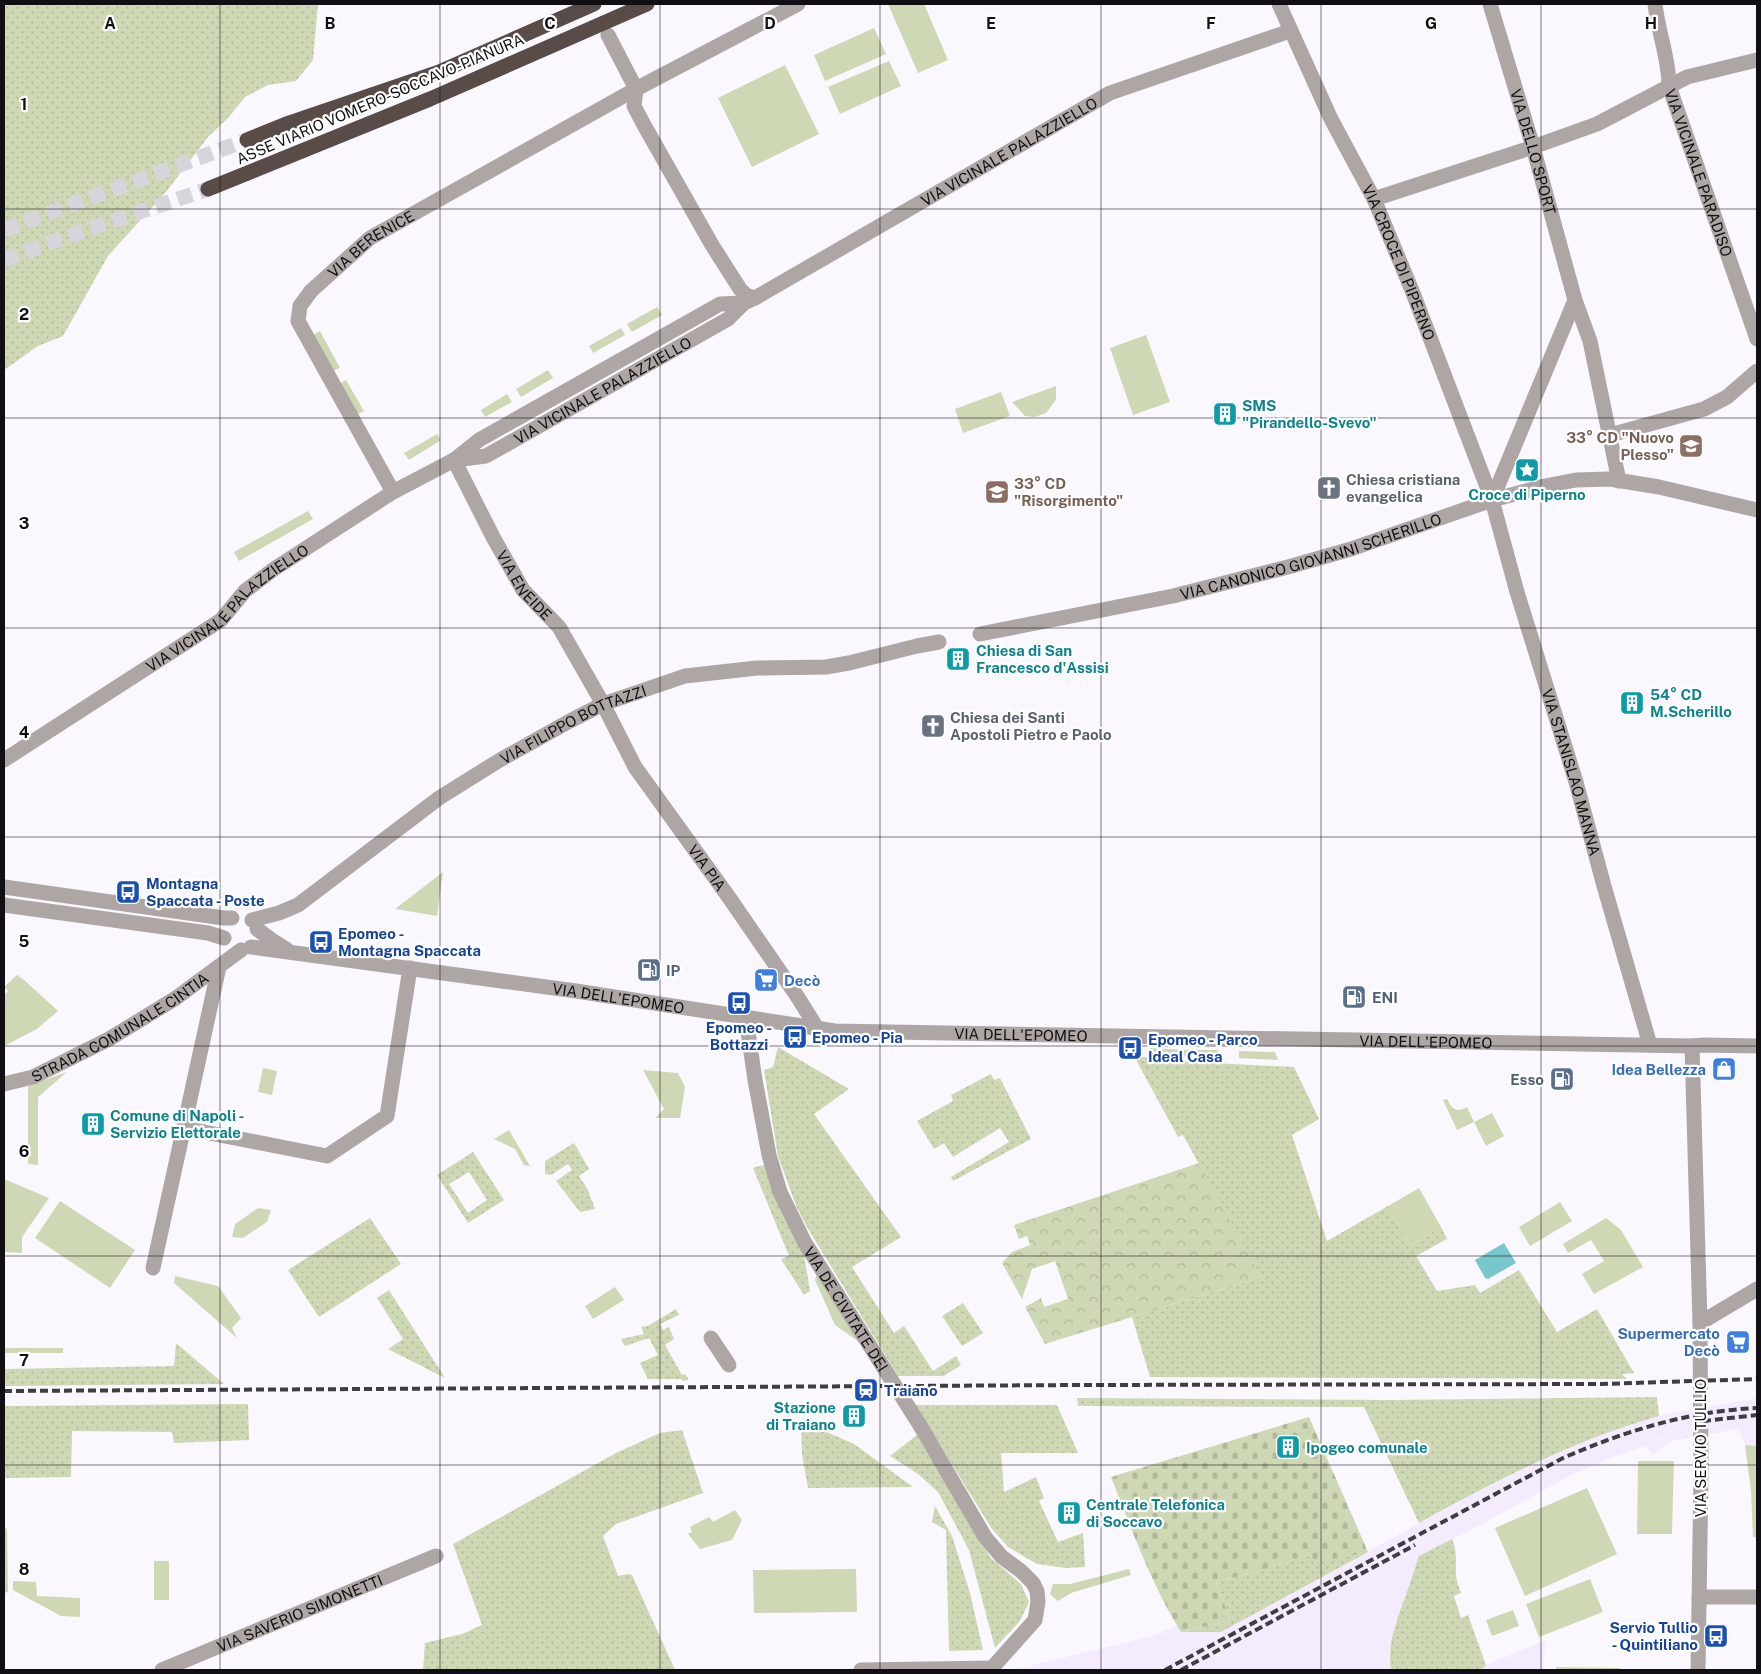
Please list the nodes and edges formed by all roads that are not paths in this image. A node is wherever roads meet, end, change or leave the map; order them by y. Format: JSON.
{"nodes":[{"id":1,"x":594,"y":4,"type":"edge"},
{"id":2,"x":647,"y":4,"type":"edge"},
{"id":3,"x":798,"y":4,"type":"edge"},
{"id":4,"x":1279,"y":4,"type":"edge"},
{"id":5,"x":1490,"y":4,"type":"edge"},
{"id":6,"x":1655,"y":4,"type":"edge"},
{"id":7,"x":1290,"y":31,"type":"junction"},
{"id":8,"x":608,"y":35,"type":"dead end"},
{"id":9,"x":1757,"y":60,"type":"edge"},
{"id":10,"x":1669,"y":86,"type":"junction"},
{"id":11,"x":636,"y":89,"type":"junction"},
{"id":12,"x":247,"y":140,"type":"tunnel mouth"},
{"id":13,"x":1533,"y":147,"type":"junction"},
{"id":14,"x":208,"y":189,"type":"tunnel mouth"},
{"id":15,"x":1374,"y":199,"type":"junction"},
{"id":16,"x":749,"y":300,"type":"junction"},
{"id":17,"x":1575,"y":300,"type":"junction"},
{"id":18,"x":1757,"y":339,"type":"edge"},
{"id":19,"x":1757,"y":371,"type":"edge"},
{"id":20,"x":1610,"y":435,"type":"junction"},
{"id":21,"x":454,"y":460,"type":"junction"},
{"id":22,"x":1619,"y":480,"type":"junction"},
{"id":23,"x":393,"y":492,"type":"junction"},
{"id":24,"x":1492,"y":500,"type":"junction"},
{"id":25,"x":1757,"y":510,"type":"edge"},
{"id":26,"x":980,"y":634,"type":"dead end"},
{"id":27,"x":939,"y":642,"type":"dead end"},
{"id":28,"x":603,"y":704,"type":"junction"},
{"id":29,"x":4,"y":760,"type":"edge"},
{"id":30,"x":4,"y":887,"type":"edge"},
{"id":31,"x":4,"y":905,"type":"edge"},
{"id":32,"x":232,"y":918,"type":"junction"},
{"id":33,"x":255,"y":924,"type":"junction"},
{"id":34,"x":232,"y":951,"type":"junction"},
{"id":35,"x":292,"y":952,"type":"junction"},
{"id":36,"x":410,"y":968,"type":"junction"},
{"id":37,"x":746,"y":1018,"type":"junction"},
{"id":38,"x":817,"y":1028,"type":"junction"},
{"id":39,"x":1650,"y":1045,"type":"junction"},
{"id":40,"x":1692,"y":1046,"type":"junction"},
{"id":41,"x":1757,"y":1046,"type":"edge"},
{"id":42,"x":4,"y":1084,"type":"edge"},
{"id":43,"x":184,"y":1128,"type":"junction"},
{"id":44,"x":154,"y":1268,"type":"dead end"},
{"id":45,"x":1757,"y":1289,"type":"edge"},
{"id":46,"x":1700,"y":1323,"type":"junction"},
{"id":47,"x":712,"y":1338,"type":"dead end"},
{"id":48,"x":729,"y":1365,"type":"dead end"},
{"id":49,"x":436,"y":1556,"type":"dead end"},
{"id":50,"x":1699,"y":1597,"type":"junction"},
{"id":51,"x":1757,"y":1597,"type":"edge"},
{"id":52,"x":992,"y":1669,"type":"edge"},
{"id":53,"x":162,"y":1670,"type":"edge"},
{"id":54,"x":861,"y":1670,"type":"edge"},
{"id":55,"x":1698,"y":1670,"type":"edge"}],
"edges":[{"from":1,"to":12,"type":"highway","name":"ASSE VIARIO VOMERO-SOCCAVO-PIANURA"},
{"from":2,"to":14,"type":"highway","name":"ASSE VIARIO VOMERO-SOCCAVO-PIANURA"},
{"from":3,"to":11,"type":"street","name":"VIA BERENICE"},
{"from":4,"to":7,"type":"street","name":"VIA CROCE DI PIPERNO"},
{"from":5,"to":13,"type":"street","name":"VIA DELLO SPORT"},
{"from":6,"to":10,"type":"street","name":"VIA VICINALE PARADISO"},
{"from":7,"to":15,"type":"street","name":"VIA CROCE DI PIPERNO"},
{"from":7,"to":16,"type":"street","name":"VIA VICINALE PALAZZIELLO"},
{"from":8,"to":11,"type":"street"},
{"from":9,"to":10,"type":"street"},
{"from":10,"to":13,"type":"street"},
{"from":10,"to":18,"type":"street","name":"VIA VICINALE PARADISO"},
{"from":11,"to":16,"type":"street"},
{"from":11,"to":23,"type":"street","name":"VIA BERENICE"},
{"from":13,"to":15,"type":"street"},
{"from":13,"to":17,"type":"street","name":"VIA DELLO SPORT"},
{"from":15,"to":24,"type":"street","name":"VIA CROCE DI PIPERNO"},
{"from":16,"to":21,"type":"street","name":"VIA VICINALE PALAZZIELLO"},
{"from":17,"to":20,"type":"street","name":"VIA DELLO SPORT"},
{"from":17,"to":24,"type":"street"},
{"from":19,"to":20,"type":"street"},
{"from":20,"to":22,"type":"street","name":"VIA DELLO SPORT"},
{"from":21,"to":23,"type":"street","name":"VIA VICINALE PALAZZIELLO"},
{"from":21,"to":28,"type":"street","name":"VIA ENEIDE"},
{"from":22,"to":24,"type":"street","name":"VIA CANONICO GIOVANNI SCHERILLO"},
{"from":22,"to":25,"type":"street","name":"VIA CANONICO GIOVANNI SCHERILLO"},
{"from":23,"to":29,"type":"street","name":"VIA VICINALE PALAZZIELLO"},
{"from":24,"to":26,"type":"street","name":"VIA CANONICO GIOVANNI SCHERILLO"},
{"from":24,"to":39,"type":"street","name":"VIA STANISLAO MANNA"},
{"from":27,"to":28,"type":"street","name":"VIA FILIPPO BOTTAZZI"},
{"from":28,"to":33,"type":"street","name":"VIA FILIPPO BOTTAZZI"},
{"from":28,"to":38,"type":"street","name":"VIA PIA"},
{"from":30,"to":32,"type":"street"},
{"from":31,"to":34,"type":"street","name":"VIA DELL'EPOMEO"},
{"from":32,"to":33,"type":"street"},
{"from":32,"to":34,"type":"street"},
{"from":33,"to":34,"type":"street"},
{"from":33,"to":35,"type":"street","name":"VIA DELL'EPOMEO"},
{"from":34,"to":35,"type":"street","name":"VIA DELL'EPOMEO"},
{"from":34,"to":42,"type":"street","name":"STRADA COMUNALE CINTIA"},
{"from":34,"to":43,"type":"street"},
{"from":35,"to":36,"type":"street","name":"VIA DELL'EPOMEO"},
{"from":36,"to":37,"type":"street","name":"VIA DELL'EPOMEO"},
{"from":36,"to":43,"type":"street"},
{"from":37,"to":38,"type":"street","name":"VIA DELL'EPOMEO"},
{"from":37,"to":52,"type":"street","name":"VIA DE CIVITATE DEI"},
{"from":38,"to":39,"type":"street","name":"VIA DELL'EPOMEO"},
{"from":39,"to":40,"type":"street","name":"VIA DELL'EPOMEO"},
{"from":40,"to":41,"type":"street","name":"VIA DELL'EPOMEO"},
{"from":40,"to":46,"type":"street","name":"VIA SERVIO TULLIO"},
{"from":43,"to":44,"type":"street"},
{"from":45,"to":46,"type":"street"},
{"from":46,"to":50,"type":"street","name":"VIA SERVIO TULLIO"},
{"from":47,"to":48,"type":"street"},
{"from":49,"to":53,"type":"street","name":"VIA SAVERIO SIMONETTI"},
{"from":50,"to":51,"type":"street"},
{"from":50,"to":55,"type":"street","name":"VIA SERVIO TULLIO"},
{"from":52,"to":54,"type":"street"}]}
